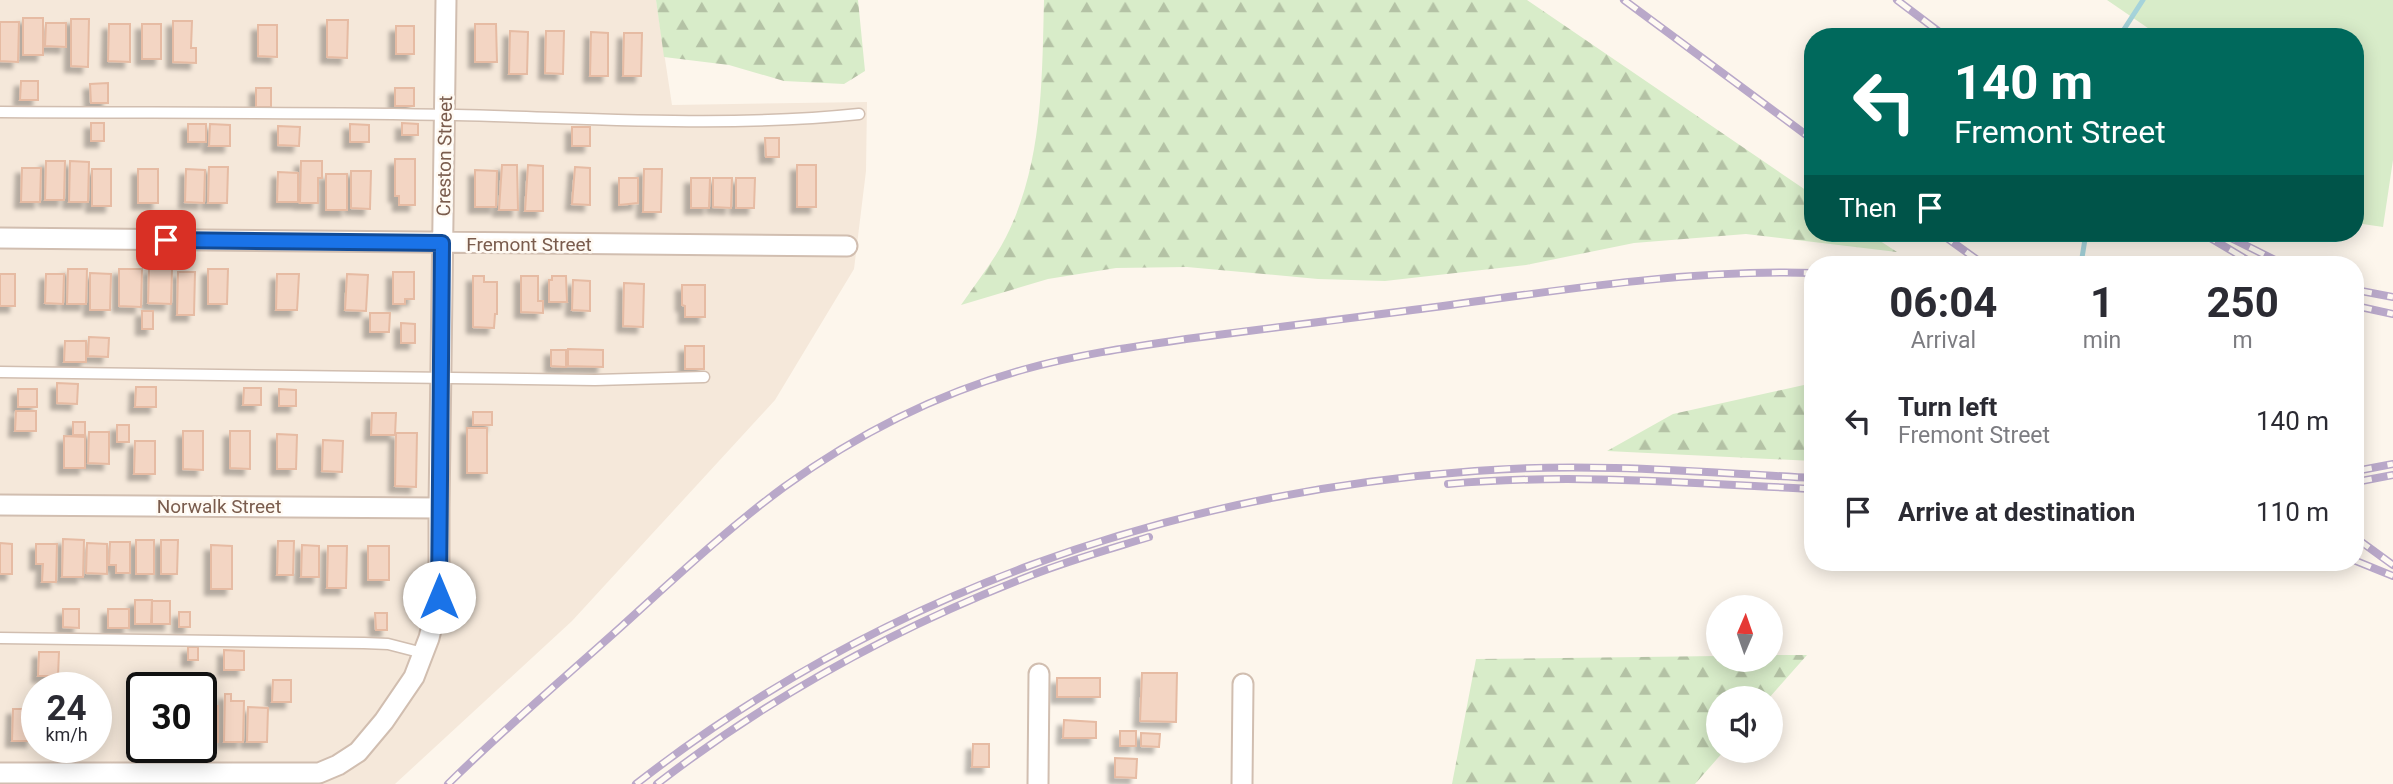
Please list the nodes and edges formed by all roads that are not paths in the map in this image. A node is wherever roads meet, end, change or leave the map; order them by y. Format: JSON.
{"nodes":[{"id":1,"x":446,"y":0,"type":"edge"},
{"id":2,"x":0,"y":112,"type":"edge"},
{"id":3,"x":859,"y":114,"type":"dead end"},
{"id":4,"x":445,"y":115,"type":"junction"},
{"id":5,"x":0,"y":238,"type":"edge"},
{"id":6,"x":442,"y":243,"type":"junction"},
{"id":7,"x":848,"y":246,"type":"dead end"},
{"id":8,"x":0,"y":372,"type":"edge"},
{"id":9,"x":440,"y":377,"type":"junction"},
{"id":10,"x":704,"y":377,"type":"dead end"},
{"id":11,"x":0,"y":505,"type":"edge"},
{"id":12,"x":439,"y":508,"type":"junction"},
{"id":13,"x":0,"y":638,"type":"edge"},
{"id":14,"x":424,"y":653,"type":"junction"},
{"id":15,"x":1038,"y":674,"type":"dead end"},
{"id":16,"x":1243,"y":684,"type":"dead end"},
{"id":17,"x":0,"y":773,"type":"edge"},
{"id":18,"x":1038,"y":784,"type":"edge"},
{"id":19,"x":1242,"y":784,"type":"edge"}],
"edges":[{"from":1,"to":4,"type":"street","name":"Creston Street"},
{"from":2,"to":4,"type":"lane"},
{"from":3,"to":4,"type":"lane"},
{"from":4,"to":6,"type":"street","name":"Creston Street"},
{"from":5,"to":6,"type":"street","name":"Fremont Street"},
{"from":6,"to":7,"type":"street","name":"Fremont Street"},
{"from":6,"to":9,"type":"street","name":"Creston Street"},
{"from":8,"to":9,"type":"lane"},
{"from":9,"to":10,"type":"lane"},
{"from":9,"to":12,"type":"street","name":"Creston Street"},
{"from":11,"to":12,"type":"street","name":"Norwalk Street"},
{"from":12,"to":14,"type":"street","name":"Creston Street"},
{"from":13,"to":14,"type":"lane"},
{"from":14,"to":17,"type":"street","name":"Creston Street"},
{"from":15,"to":18,"type":"street"},
{"from":16,"to":19,"type":"street"}]}
